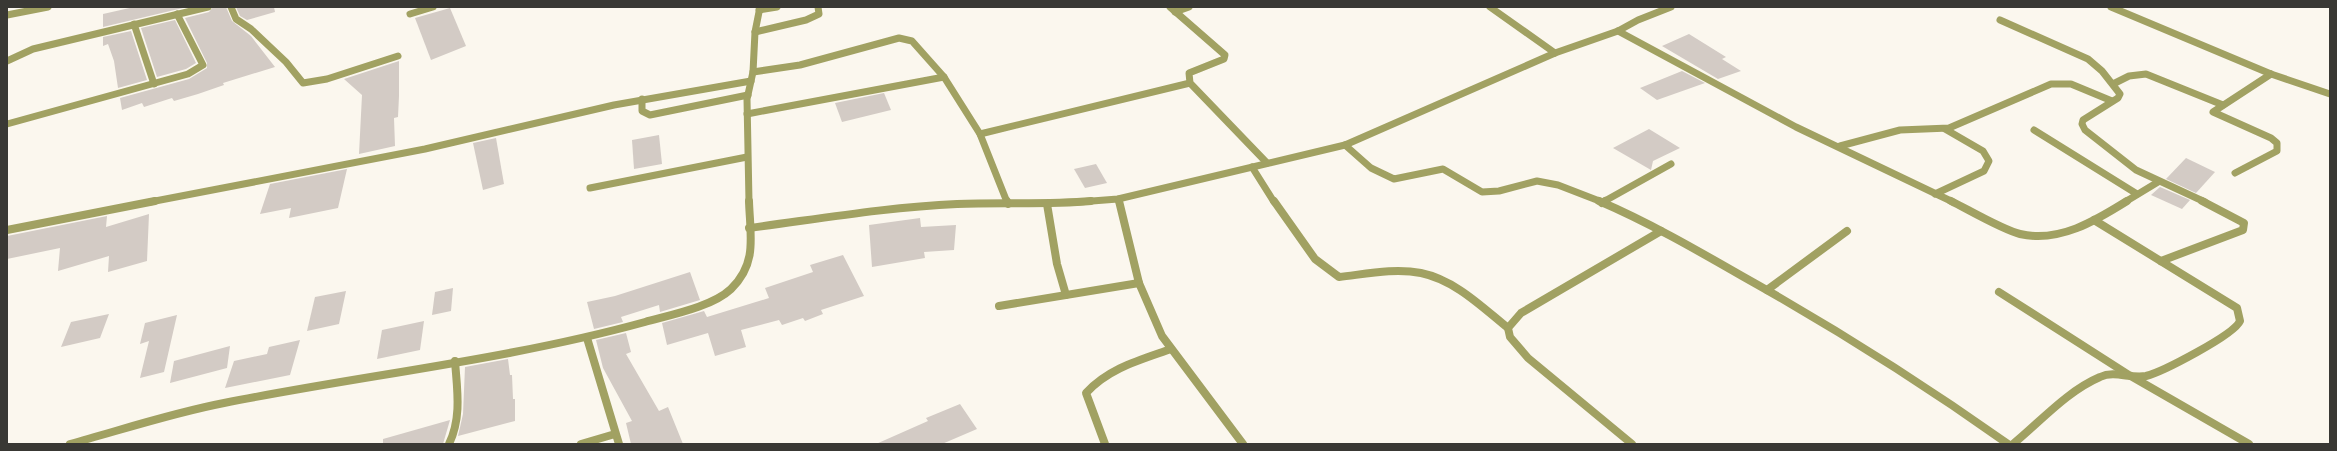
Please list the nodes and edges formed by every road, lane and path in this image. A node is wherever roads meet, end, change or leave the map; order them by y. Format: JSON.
{"nodes":[{"id":1,"x":48,"y":7,"type":"edge"},
{"id":2,"x":208,"y":7,"type":"edge"},
{"id":3,"x":231,"y":7,"type":"edge"},
{"id":4,"x":433,"y":7,"type":"edge"},
{"id":5,"x":777,"y":7,"type":"edge"},
{"id":6,"x":818,"y":7,"type":"edge"},
{"id":7,"x":1188,"y":7,"type":"edge"},
{"id":8,"x":1490,"y":7,"type":"edge"},
{"id":9,"x":1671,"y":7,"type":"edge"},
{"id":10,"x":2111,"y":7,"type":"edge"},
{"id":11,"x":759,"y":8,"type":"edge"},
{"id":12,"x":1172,"y":9,"type":"edge"},
{"id":13,"x":177,"y":14,"type":"junction"},
{"id":14,"x":410,"y":14,"type":"dead end"},
{"id":15,"x":7,"y":15,"type":"edge"},
{"id":16,"x":2000,"y":20,"type":"dead end"},
{"id":17,"x":134,"y":24,"type":"junction"},
{"id":18,"x":1618,"y":31,"type":"junction"},
{"id":19,"x":755,"y":32,"type":"junction"},
{"id":20,"x":1555,"y":53,"type":"junction"},
{"id":21,"x":398,"y":56,"type":"dead end"},
{"id":22,"x":7,"y":61,"type":"edge"},
{"id":23,"x":2271,"y":74,"type":"junction"},
{"id":24,"x":752,"y":77,"type":"junction"},
{"id":25,"x":944,"y":77,"type":"junction"},
{"id":26,"x":1190,"y":83,"type":"junction"},
{"id":27,"x":154,"y":84,"type":"junction"},
{"id":28,"x":2113,"y":84,"type":"junction"},
{"id":29,"x":2330,"y":94,"type":"edge"},
{"id":30,"x":748,"y":95,"type":"junction"},
{"id":31,"x":642,"y":99,"type":"junction"},
{"id":32,"x":2112,"y":101,"type":"junction"},
{"id":33,"x":2223,"y":105,"type":"junction"},
{"id":34,"x":747,"y":114,"type":"junction"},
{"id":35,"x":7,"y":124,"type":"edge"},
{"id":36,"x":1944,"y":128,"type":"junction"},
{"id":37,"x":2034,"y":130,"type":"dead end"},
{"id":38,"x":980,"y":134,"type":"junction"},
{"id":39,"x":1345,"y":145,"type":"junction"},
{"id":40,"x":1840,"y":146,"type":"junction"},
{"id":41,"x":747,"y":157,"type":"junction"},
{"id":42,"x":1267,"y":163,"type":"junction"},
{"id":43,"x":1671,"y":164,"type":"dead end"},
{"id":44,"x":1252,"y":167,"type":"junction"},
{"id":45,"x":2235,"y":174,"type":"dead end"},
{"id":46,"x":2158,"y":182,"type":"junction"},
{"id":47,"x":590,"y":188,"type":"dead end"},
{"id":48,"x":1935,"y":194,"type":"junction"},
{"id":49,"x":2137,"y":194,"type":"junction"},
{"id":50,"x":1118,"y":199,"type":"junction"},
{"id":51,"x":1602,"y":203,"type":"junction"},
{"id":52,"x":1008,"y":204,"type":"junction"},
{"id":53,"x":1047,"y":204,"type":"junction"},
{"id":54,"x":2094,"y":220,"type":"junction"},
{"id":55,"x":749,"y":228,"type":"junction"},
{"id":56,"x":7,"y":230,"type":"edge"},
{"id":57,"x":1662,"y":231,"type":"junction"},
{"id":58,"x":1847,"y":231,"type":"dead end"},
{"id":59,"x":2161,"y":261,"type":"junction"},
{"id":60,"x":1138,"y":283,"type":"junction"},
{"id":61,"x":1767,"y":290,"type":"junction"},
{"id":62,"x":1999,"y":292,"type":"dead end"},
{"id":63,"x":1066,"y":295,"type":"junction"},
{"id":64,"x":999,"y":306,"type":"dead end"},
{"id":65,"x":1508,"y":328,"type":"junction"},
{"id":66,"x":587,"y":338,"type":"junction"},
{"id":67,"x":1171,"y":349,"type":"junction"},
{"id":68,"x":455,"y":361,"type":"junction"},
{"id":69,"x":2129,"y":375,"type":"junction"},
{"id":70,"x":615,"y":434,"type":"junction"},
{"id":71,"x":70,"y":444,"type":"edge"},
{"id":72,"x":449,"y":444,"type":"edge"},
{"id":73,"x":581,"y":444,"type":"edge"},
{"id":74,"x":618,"y":444,"type":"edge"},
{"id":75,"x":1105,"y":444,"type":"edge"},
{"id":76,"x":1243,"y":444,"type":"edge"},
{"id":77,"x":1632,"y":444,"type":"edge"},
{"id":78,"x":2008,"y":444,"type":"edge"},
{"id":79,"x":2013,"y":444,"type":"edge"},
{"id":80,"x":2249,"y":444,"type":"edge"}],
"edges":[{"from":1,"to":15,"type":"street"},
{"from":2,"to":13,"type":"street"},
{"from":3,"to":21,"type":"street"},
{"from":4,"to":14,"type":"street"},
{"from":5,"to":11,"type":"street"},
{"from":6,"to":19,"type":"street"},
{"from":7,"to":12,"type":"street"},
{"from":8,"to":20,"type":"street"},
{"from":9,"to":18,"type":"street"},
{"from":10,"to":23,"type":"street"},
{"from":11,"to":19,"type":"street"},
{"from":12,"to":26,"type":"street"},
{"from":13,"to":17,"type":"street"},
{"from":13,"to":27,"type":"street"},
{"from":16,"to":28,"type":"street"},
{"from":17,"to":22,"type":"street"},
{"from":17,"to":27,"type":"street"},
{"from":18,"to":20,"type":"street"},
{"from":18,"to":40,"type":"street"},
{"from":19,"to":24,"type":"street"},
{"from":20,"to":39,"type":"street"},
{"from":23,"to":29,"type":"street"},
{"from":23,"to":33,"type":"street"},
{"from":24,"to":25,"type":"street"},
{"from":24,"to":30,"type":"street"},
{"from":24,"to":31,"type":"street"},
{"from":25,"to":34,"type":"street"},
{"from":25,"to":38,"type":"street"},
{"from":26,"to":38,"type":"street"},
{"from":26,"to":42,"type":"street"},
{"from":27,"to":35,"type":"street"},
{"from":28,"to":32,"type":"street"},
{"from":28,"to":33,"type":"street"},
{"from":30,"to":31,"type":"street"},
{"from":30,"to":34,"type":"street"},
{"from":31,"to":56,"type":"street"},
{"from":32,"to":36,"type":"street"},
{"from":32,"to":46,"type":"street"},
{"from":33,"to":45,"type":"street"},
{"from":34,"to":41,"type":"street"},
{"from":36,"to":40,"type":"street"},
{"from":36,"to":48,"type":"street"},
{"from":37,"to":49,"type":"street"},
{"from":38,"to":52,"type":"street"},
{"from":39,"to":42,"type":"street"},
{"from":39,"to":51,"type":"street"},
{"from":40,"to":48,"type":"street"},
{"from":41,"to":47,"type":"street"},
{"from":41,"to":55,"type":"street"},
{"from":42,"to":44,"type":"street"},
{"from":43,"to":51,"type":"street"},
{"from":44,"to":50,"type":"street"},
{"from":44,"to":65,"type":"street"},
{"from":46,"to":49,"type":"street"},
{"from":46,"to":59,"type":"street"},
{"from":48,"to":54,"type":"street"},
{"from":49,"to":54,"type":"street"},
{"from":50,"to":53,"type":"street"},
{"from":50,"to":60,"type":"street"},
{"from":51,"to":57,"type":"street"},
{"from":52,"to":53,"type":"street"},
{"from":52,"to":55,"type":"street"},
{"from":53,"to":63,"type":"street"},
{"from":54,"to":59,"type":"street"},
{"from":55,"to":66,"type":"street"},
{"from":57,"to":61,"type":"street"},
{"from":57,"to":65,"type":"street"},
{"from":58,"to":61,"type":"street"},
{"from":59,"to":69,"type":"street"},
{"from":60,"to":63,"type":"street"},
{"from":60,"to":67,"type":"street"},
{"from":61,"to":78,"type":"street"},
{"from":62,"to":69,"type":"street"},
{"from":63,"to":64,"type":"street"},
{"from":65,"to":77,"type":"street"},
{"from":66,"to":68,"type":"street"},
{"from":66,"to":70,"type":"street"},
{"from":67,"to":75,"type":"street"},
{"from":67,"to":76,"type":"street"},
{"from":68,"to":71,"type":"street"},
{"from":68,"to":72,"type":"street"},
{"from":69,"to":79,"type":"street"},
{"from":69,"to":80,"type":"street"},
{"from":70,"to":73,"type":"street"},
{"from":70,"to":74,"type":"street"}]}
